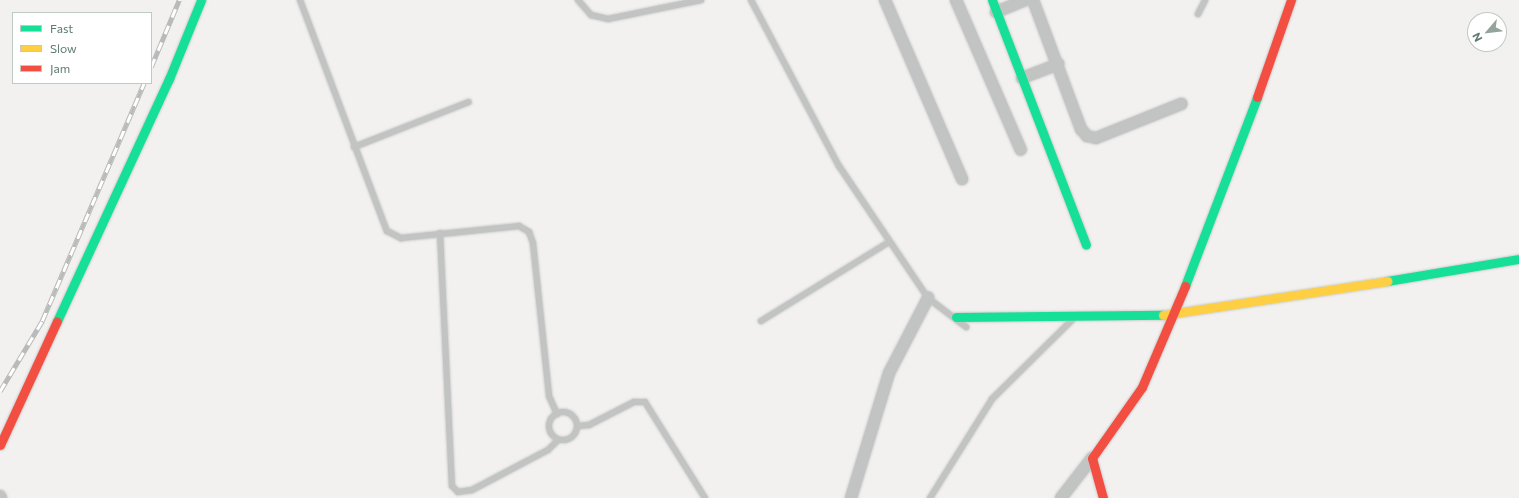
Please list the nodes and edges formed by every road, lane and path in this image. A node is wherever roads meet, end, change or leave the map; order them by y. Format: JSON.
{"nodes":[{"id":1,"x":201,"y":0,"type":"edge"},
{"id":2,"x":300,"y":0,"type":"edge"},
{"id":3,"x":578,"y":0,"type":"edge"},
{"id":4,"x":586,"y":0,"type":"edge"},
{"id":5,"x":701,"y":0,"type":"edge"},
{"id":6,"x":751,"y":0,"type":"edge"},
{"id":7,"x":885,"y":0,"type":"edge"},
{"id":8,"x":956,"y":0,"type":"edge"},
{"id":9,"x":992,"y":0,"type":"edge"},
{"id":10,"x":1026,"y":0,"type":"edge"},
{"id":11,"x":1033,"y":0,"type":"edge"},
{"id":12,"x":1205,"y":0,"type":"edge"},
{"id":13,"x":1291,"y":0,"type":"edge"},
{"id":14,"x":586,"y":8,"type":"junction"},
{"id":15,"x":996,"y":12,"type":"junction"},
{"id":16,"x":1198,"y":14,"type":"dead end"},
{"id":17,"x":1058,"y":64,"type":"junction"},
{"id":18,"x":1022,"y":78,"type":"junction"},
{"id":19,"x":469,"y":102,"type":"dead end"},
{"id":20,"x":1181,"y":104,"type":"dead end"},
{"id":21,"x":354,"y":147,"type":"junction"},
{"id":22,"x":1021,"y":150,"type":"dead end"},
{"id":23,"x":962,"y":179,"type":"dead end"},
{"id":24,"x":440,"y":233,"type":"junction"},
{"id":25,"x":889,"y":242,"type":"junction"},
{"id":26,"x":1086,"y":245,"type":"dead end"},
{"id":27,"x":1519,"y":259,"type":"edge"},
{"id":28,"x":928,"y":298,"type":"junction"},
{"id":29,"x":1175,"y":315,"type":"junction"},
{"id":30,"x":1076,"y":316,"type":"junction"},
{"id":31,"x":956,"y":317,"type":"junction"},
{"id":32,"x":762,"y":321,"type":"dead end"},
{"id":33,"x":966,"y":327,"type":"dead end"},
{"id":34,"x":557,"y":414,"type":"junction"},
{"id":35,"x":578,"y":426,"type":"junction"},
{"id":36,"x":558,"y":440,"type":"junction"},
{"id":37,"x":0,"y":445,"type":"edge"},
{"id":38,"x":1092,"y":458,"type":"junction"},
{"id":39,"x":705,"y":498,"type":"edge"},
{"id":40,"x":851,"y":498,"type":"edge"},
{"id":41,"x":930,"y":498,"type":"edge"},
{"id":42,"x":1061,"y":498,"type":"edge"},
{"id":43,"x":1103,"y":498,"type":"edge"}],
"edges":[{"from":1,"to":37,"type":"street"},
{"from":2,"to":21,"type":"lane"},
{"from":3,"to":14,"type":"lane"},
{"from":4,"to":14,"type":"lane"},
{"from":5,"to":14,"type":"lane"},
{"from":6,"to":25,"type":"lane"},
{"from":7,"to":23,"type":"street"},
{"from":8,"to":22,"type":"street"},
{"from":9,"to":15,"type":"street"},
{"from":10,"to":15,"type":"street"},
{"from":11,"to":17,"type":"street"},
{"from":12,"to":16,"type":"lane"},
{"from":13,"to":29,"type":"street"},
{"from":15,"to":18,"type":"street"},
{"from":17,"to":18,"type":"street"},
{"from":17,"to":20,"type":"street"},
{"from":18,"to":26,"type":"street"},
{"from":19,"to":21,"type":"lane"},
{"from":21,"to":24,"type":"lane"},
{"from":24,"to":34,"type":"lane"},
{"from":24,"to":36,"type":"lane"},
{"from":25,"to":28,"type":"lane"},
{"from":25,"to":32,"type":"lane"},
{"from":27,"to":29,"type":"street"},
{"from":28,"to":31,"type":"lane"},
{"from":28,"to":40,"type":"street"},
{"from":29,"to":30,"type":"street"},
{"from":29,"to":38,"type":"street"},
{"from":30,"to":31,"type":"street"},
{"from":30,"to":41,"type":"lane"},
{"from":31,"to":33,"type":"lane"},
{"from":34,"to":35,"type":"lane"},
{"from":34,"to":36,"type":"lane"},
{"from":35,"to":36,"type":"lane"},
{"from":35,"to":39,"type":"lane"},
{"from":38,"to":42,"type":"street"},
{"from":38,"to":43,"type":"street"}]}
